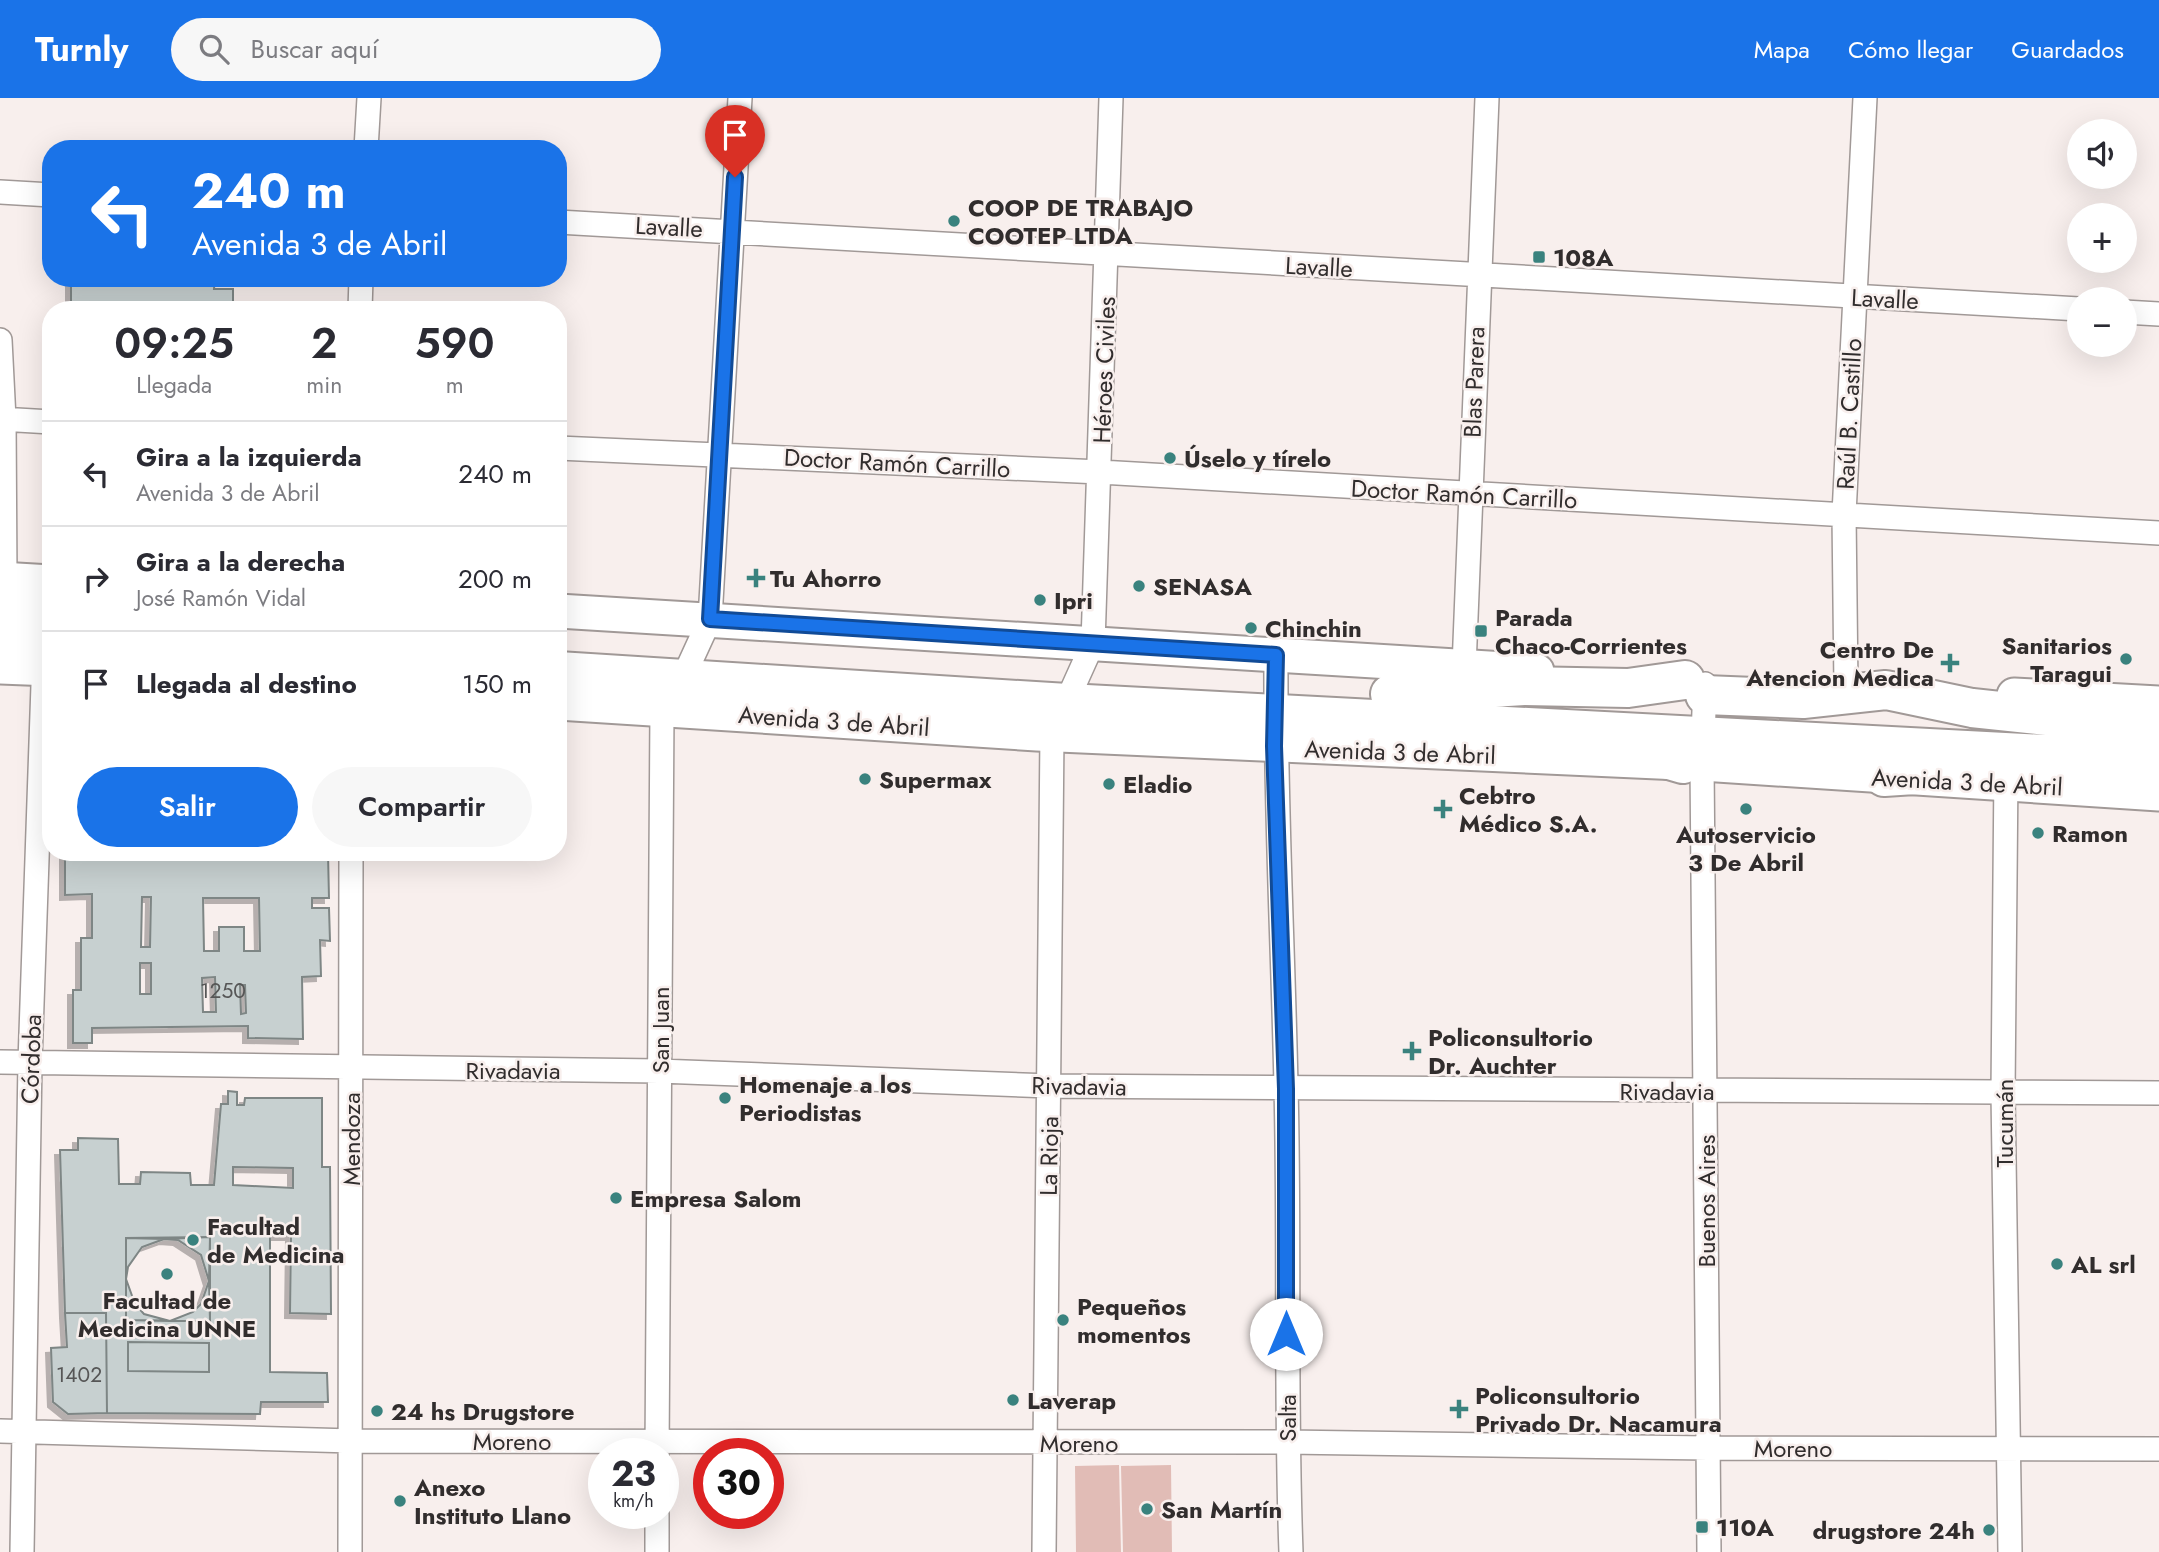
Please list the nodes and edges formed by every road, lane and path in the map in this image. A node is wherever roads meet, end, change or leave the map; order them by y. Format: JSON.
{"nodes":[{"id":1,"x":369,"y":98,"type":"edge"},
{"id":2,"x":740,"y":98,"type":"edge"},
{"id":3,"x":1111,"y":98,"type":"edge"},
{"id":4,"x":1487,"y":98,"type":"edge"},
{"id":5,"x":1865,"y":98,"type":"edge"},
{"id":6,"x":367,"y":140,"type":"edge"},
{"id":7,"x":0,"y":192,"type":"edge"},
{"id":8,"x":42,"y":194,"type":"edge"},
{"id":9,"x":567,"y":222,"type":"edge"},
{"id":10,"x":732,"y":230,"type":"junction"},
{"id":11,"x":1108,"y":255,"type":"junction"},
{"id":12,"x":1478,"y":276,"type":"junction"},
{"id":13,"x":1856,"y":297,"type":"junction"},
{"id":14,"x":2067,"y":308,"type":"edge"},
{"id":15,"x":2137,"y":313,"type":"edge"},
{"id":16,"x":2159,"y":314,"type":"edge"},
{"id":17,"x":0,"y":340,"type":"edge"},
{"id":18,"x":2,"y":419,"type":"edge"},
{"id":19,"x":42,"y":421,"type":"edge"},
{"id":20,"x":567,"y":448,"type":"edge"},
{"id":21,"x":721,"y":456,"type":"junction"},
{"id":22,"x":1100,"y":472,"type":"junction"},
{"id":23,"x":1470,"y":494,"type":"junction"},
{"id":24,"x":1844,"y":514,"type":"junction"},
{"id":25,"x":2159,"y":533,"type":"edge"},
{"id":26,"x":567,"y":614,"type":"edge"},
{"id":27,"x":33,"y":619,"type":"edge"},
{"id":28,"x":0,"y":637,"type":"edge"},
{"id":29,"x":567,"y":644,"type":"edge"},
{"id":30,"x":696,"y":650,"type":"junction"},
{"id":31,"x":0,"y":667,"type":"edge"},
{"id":32,"x":1464,"y":667,"type":"junction"},
{"id":33,"x":567,"y":670,"type":"edge"},
{"id":34,"x":1846,"y":688,"type":"junction"},
{"id":35,"x":1073,"y":689,"type":"junction"},
{"id":36,"x":1886,"y":690,"type":"junction"},
{"id":37,"x":1275,"y":700,"type":"junction"},
{"id":38,"x":2159,"y":703,"type":"edge"},
{"id":39,"x":567,"y":704,"type":"edge"},
{"id":40,"x":1390,"y":707,"type":"junction"},
{"id":41,"x":662,"y":710,"type":"junction"},
{"id":42,"x":1698,"y":718,"type":"junction"},
{"id":43,"x":2159,"y":728,"type":"edge"},
{"id":44,"x":2159,"y":734,"type":"edge"},
{"id":45,"x":2006,"y":739,"type":"junction"},
{"id":46,"x":2159,"y":760,"type":"edge"},
{"id":47,"x":2159,"y":766,"type":"edge"},
{"id":48,"x":1884,"y":777,"type":"joint"},
{"id":49,"x":2159,"y":793,"type":"edge"},
{"id":50,"x":351,"y":861,"type":"edge"},
{"id":51,"x":0,"y":1062,"type":"edge"},
{"id":52,"x":30,"y":1062,"type":"junction"},
{"id":53,"x":351,"y":1069,"type":"junction"},
{"id":54,"x":659,"y":1071,"type":"junction"},
{"id":55,"x":1050,"y":1086,"type":"junction"},
{"id":56,"x":1286,"y":1089,"type":"junction"},
{"id":57,"x":1705,"y":1092,"type":"junction"},
{"id":58,"x":2003,"y":1093,"type":"junction"},
{"id":59,"x":2159,"y":1094,"type":"edge"},
{"id":60,"x":0,"y":1430,"type":"edge"},
{"id":61,"x":23,"y":1431,"type":"junction"},
{"id":62,"x":657,"y":1438,"type":"edge"},
{"id":63,"x":352,"y":1441,"type":"junction"},
{"id":64,"x":1045,"y":1443,"type":"junction"},
{"id":65,"x":1287,"y":1443,"type":"junction"},
{"id":66,"x":588,"y":1446,"type":"edge"},
{"id":67,"x":679,"y":1448,"type":"edge"},
{"id":68,"x":1708,"y":1448,"type":"junction"},
{"id":69,"x":2007,"y":1449,"type":"junction"},
{"id":70,"x":2159,"y":1449,"type":"edge"},
{"id":71,"x":657,"y":1529,"type":"edge"},
{"id":72,"x":22,"y":1552,"type":"edge"},
{"id":73,"x":350,"y":1552,"type":"edge"},
{"id":74,"x":657,"y":1552,"type":"edge"},
{"id":75,"x":1044,"y":1552,"type":"edge"},
{"id":76,"x":1291,"y":1552,"type":"edge"},
{"id":77,"x":1709,"y":1552,"type":"edge"},
{"id":78,"x":2010,"y":1552,"type":"edge"}],
"edges":[{"from":1,"to":6,"type":"street"},
{"from":2,"to":10,"type":"street"},
{"from":3,"to":11,"type":"street","name":"Héroes Civiles"},
{"from":4,"to":12,"type":"street","name":"Blas Parera"},
{"from":5,"to":13,"type":"street","name":"Raúl B. Castillo"},
{"from":7,"to":8,"type":"street"},
{"from":9,"to":10,"type":"street","name":"Lavalle"},
{"from":10,"to":11,"type":"street","name":"Lavalle"},
{"from":10,"to":21,"type":"street"},
{"from":11,"to":12,"type":"street","name":"Lavalle"},
{"from":11,"to":22,"type":"street","name":"Héroes Civiles"},
{"from":12,"to":13,"type":"street","name":"Lavalle"},
{"from":12,"to":23,"type":"street","name":"Blas Parera"},
{"from":13,"to":14,"type":"street","name":"Lavalle"},
{"from":13,"to":24,"type":"street","name":"Raúl B. Castillo"},
{"from":15,"to":16,"type":"street"},
{"from":17,"to":18,"type":"street","name":"Córdoba"},
{"from":18,"to":19,"type":"street"},
{"from":18,"to":27,"type":"street","name":"Córdoba"},
{"from":20,"to":21,"type":"street","name":"Doctor Ramón Carrillo"},
{"from":21,"to":22,"type":"street","name":"Doctor Ramón Carrillo"},
{"from":21,"to":30,"type":"street"},
{"from":22,"to":23,"type":"street","name":"Doctor Ramón Carrillo"},
{"from":22,"to":35,"type":"street","name":"Héroes Civiles"},
{"from":23,"to":24,"type":"street","name":"Doctor Ramón Carrillo"},
{"from":23,"to":32,"type":"street","name":"Blas Parera"},
{"from":24,"to":25,"type":"street","name":"Doctor Ramón Carrillo"},
{"from":24,"to":34,"type":"street","name":"Raúl B. Castillo"},
{"from":26,"to":30,"type":"main road","name":"Avenida 3 de Abril"},
{"from":27,"to":28,"type":"highway"},
{"from":27,"to":31,"type":"main road"},
{"from":27,"to":52,"type":"street","name":"Córdoba"},
{"from":29,"to":30,"type":"highway","name":"Avenida 3 de Abril"},
{"from":30,"to":33,"type":"highway","name":"Avenida 3 de Abril"},
{"from":30,"to":35,"type":"highway","name":"Avenida 3 de Abril"},
{"from":30,"to":35,"type":"main road","name":"Avenida 3 de Abril"},
{"from":30,"to":41,"type":"street"},
{"from":32,"to":37,"type":"main road","name":"Avenida 3 de Abril"},
{"from":32,"to":42,"type":"main road","name":"Avenida 3 de Abril"},
{"from":34,"to":36,"type":"main road","name":"Avenida 3 de Abril"},
{"from":34,"to":42,"type":"main road","name":"Avenida 3 de Abril"},
{"from":35,"to":37,"type":"highway","name":"Avenida 3 de Abril"},
{"from":35,"to":37,"type":"main road","name":"Avenida 3 de Abril"},
{"from":35,"to":41,"type":"main road","name":"Avenida 3 de Abril"},
{"from":35,"to":55,"type":"street","name":"La Rioja"},
{"from":36,"to":42,"type":"highway"},
{"from":36,"to":45,"type":"highway"},
{"from":37,"to":40,"type":"highway","name":"Avenida 3 de Abril"},
{"from":37,"to":42,"type":"main road","name":"Avenida 3 de Abril"},
{"from":37,"to":56,"type":"street","name":"Salta"},
{"from":38,"to":45,"type":"main road","name":"Avenida 3 de Abril"},
{"from":39,"to":41,"type":"main road","name":"Avenida 3 de Abril"},
{"from":40,"to":42,"type":"highway"},
{"from":40,"to":42,"type":"highway"},
{"from":41,"to":54,"type":"street","name":"San Juan"},
{"from":42,"to":45,"type":"highway","name":"Avenida 3 de Abril"},
{"from":42,"to":48,"type":"main road","name":"Avenida 3 de Abril"},
{"from":42,"to":57,"type":"street","name":"Buenos Aires"},
{"from":43,"to":45,"type":"highway"},
{"from":44,"to":45,"type":"highway","name":"Avenida 3 de Abril"},
{"from":45,"to":46,"type":"highway","name":"Avenida 3 de Abril"},
{"from":45,"to":47,"type":"highway"},
{"from":45,"to":48,"type":"highway"},
{"from":45,"to":49,"type":"main road","name":"Avenida 3 de Abril"},
{"from":45,"to":58,"type":"street","name":"Tucumán"},
{"from":50,"to":53,"type":"street","name":"Mendoza"},
{"from":51,"to":52,"type":"street","name":"Rivadavia"},
{"from":52,"to":53,"type":"street","name":"Rivadavia"},
{"from":52,"to":61,"type":"street","name":"Córdoba"},
{"from":53,"to":54,"type":"street","name":"Rivadavia"},
{"from":53,"to":63,"type":"street","name":"Mendoza"},
{"from":54,"to":55,"type":"street","name":"Rivadavia"},
{"from":54,"to":62,"type":"street","name":"San Juan"},
{"from":55,"to":56,"type":"street","name":"Rivadavia"},
{"from":55,"to":64,"type":"street","name":"La Rioja"},
{"from":56,"to":57,"type":"street","name":"Rivadavia"},
{"from":56,"to":65,"type":"street","name":"Salta"},
{"from":57,"to":58,"type":"street","name":"Rivadavia"},
{"from":57,"to":68,"type":"street","name":"Buenos Aires"},
{"from":58,"to":59,"type":"street","name":"Rivadavia"},
{"from":58,"to":69,"type":"street","name":"Tucumán"},
{"from":60,"to":61,"type":"street","name":"Moreno"},
{"from":61,"to":63,"type":"street","name":"Moreno"},
{"from":61,"to":72,"type":"street","name":"Córdoba"},
{"from":63,"to":66,"type":"street","name":"Moreno"},
{"from":63,"to":73,"type":"street","name":"Mendoza"},
{"from":64,"to":65,"type":"street","name":"Moreno"},
{"from":64,"to":67,"type":"street","name":"Moreno"},
{"from":64,"to":75,"type":"street","name":"La Rioja"},
{"from":65,"to":68,"type":"street","name":"Moreno"},
{"from":65,"to":76,"type":"street","name":"Salta"},
{"from":68,"to":69,"type":"street","name":"Moreno"},
{"from":68,"to":77,"type":"street","name":"Buenos Aires"},
{"from":69,"to":70,"type":"street","name":"Moreno"},
{"from":69,"to":78,"type":"street","name":"Tucumán"},
{"from":71,"to":74,"type":"street"}]}
